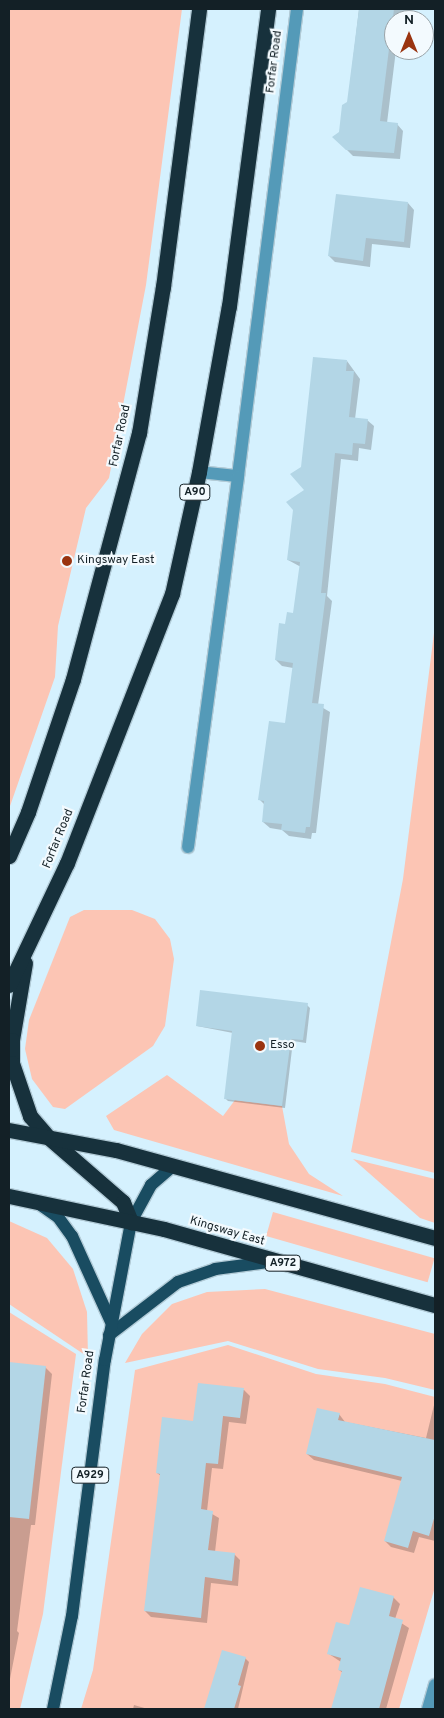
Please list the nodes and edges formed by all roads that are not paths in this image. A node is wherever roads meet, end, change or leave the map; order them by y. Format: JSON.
{"nodes":[{"id":1,"x":199,"y":9,"type":"edge"},
{"id":2,"x":268,"y":9,"type":"edge"},
{"id":3,"x":297,"y":9,"type":"edge"},
{"id":4,"x":199,"y":472,"type":"junction"},
{"id":5,"x":238,"y":476,"type":"junction"},
{"id":6,"x":188,"y":847,"type":"dead end"},
{"id":7,"x":9,"y":856,"type":"edge"},
{"id":8,"x":28,"y":951,"type":"junction"},
{"id":9,"x":9,"y":985,"type":"edge"},
{"id":10,"x":9,"y":1130,"type":"edge"},
{"id":11,"x":48,"y":1137,"type":"junction"},
{"id":12,"x":172,"y":1167,"type":"junction"},
{"id":13,"x":9,"y":1186,"type":"edge"},
{"id":14,"x":9,"y":1196,"type":"edge"},
{"id":15,"x":36,"y":1202,"type":"junction"},
{"id":16,"x":131,"y":1222,"type":"junction"},
{"id":17,"x":435,"y":1238,"type":"edge"},
{"id":18,"x":275,"y":1261,"type":"junction"},
{"id":19,"x":435,"y":1305,"type":"edge"},
{"id":20,"x":110,"y":1328,"type":"junction"},
{"id":21,"x":435,"y":1685,"type":"edge"},
{"id":22,"x":53,"y":1709,"type":"edge"},
{"id":23,"x":428,"y":1709,"type":"edge"}],
"edges":[{"from":1,"to":7,"type":"highway","name":"Forfar Road"},
{"from":2,"to":4,"type":"highway","name":"Forfar Road","number":"A90"},
{"from":3,"to":5,"type":"street","name":"Forfar Road"},
{"from":4,"to":5,"type":"street"},
{"from":4,"to":8,"type":"highway","name":"Forfar Road","number":"A90"},
{"from":5,"to":6,"type":"street","name":"Forfar Road"},
{"from":8,"to":9,"type":"highway","name":"Forfar Road","number":"A90"},
{"from":8,"to":11,"type":"highway","number":"A90"},
{"from":10,"to":11,"type":"highway"},
{"from":11,"to":12,"type":"highway"},
{"from":11,"to":16,"type":"highway"},
{"from":12,"to":16,"type":"main road","name":"Forfar Road","number":"A929"},
{"from":12,"to":17,"type":"highway"},
{"from":13,"to":15,"type":"highway"},
{"from":14,"to":15,"type":"highway","name":"Kingsway East","number":"A972"},
{"from":15,"to":16,"type":"highway","name":"Kingsway East","number":"A972"},
{"from":15,"to":20,"type":"main road"},
{"from":16,"to":18,"type":"highway","name":"Kingsway East","number":"A972"},
{"from":16,"to":20,"type":"main road","name":"Forfar Road","number":"A929"},
{"from":18,"to":19,"type":"highway","name":"Kingsway East","number":"A972"},
{"from":18,"to":20,"type":"main road"},
{"from":20,"to":22,"type":"main road","name":"Forfar Road","number":"A929"},
{"from":21,"to":23,"type":"street"}]}
